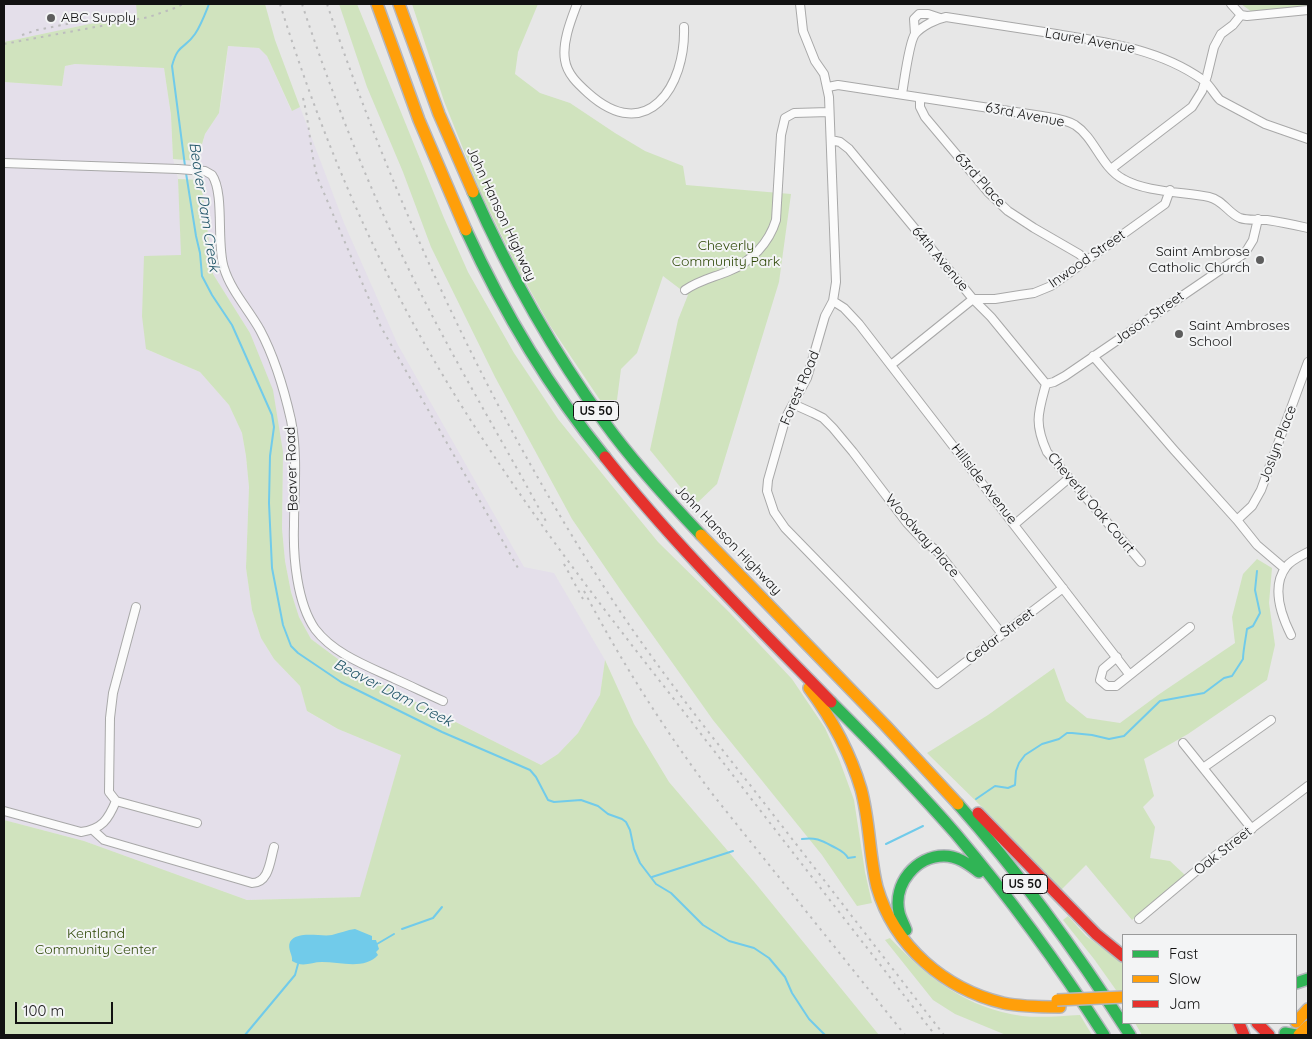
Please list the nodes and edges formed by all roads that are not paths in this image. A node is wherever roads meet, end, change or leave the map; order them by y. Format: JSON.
{"nodes":[{"id":1,"x":377,"y":4,"type":"edge"},
{"id":2,"x":399,"y":4,"type":"edge"},
{"id":3,"x":577,"y":4,"type":"edge"},
{"id":4,"x":800,"y":4,"type":"edge"},
{"id":5,"x":1231,"y":4,"type":"edge"},
{"id":6,"x":1308,"y":10,"type":"edge"},
{"id":7,"x":1242,"y":14,"type":"junction"},
{"id":8,"x":940,"y":18,"type":"junction"},
{"id":9,"x":684,"y":27,"type":"dead end"},
{"id":10,"x":915,"y":34,"type":"junction"},
{"id":11,"x":1205,"y":81,"type":"junction"},
{"id":12,"x":828,"y":87,"type":"junction"},
{"id":13,"x":902,"y":94,"type":"junction"},
{"id":14,"x":920,"y":98,"type":"junction"},
{"id":15,"x":829,"y":112,"type":"junction"},
{"id":16,"x":1308,"y":139,"type":"edge"},
{"id":17,"x":831,"y":140,"type":"junction"},
{"id":18,"x":4,"y":163,"type":"edge"},
{"id":19,"x":1111,"y":169,"type":"junction"},
{"id":20,"x":1170,"y":190,"type":"junction"},
{"id":21,"x":1258,"y":219,"type":"junction"},
{"id":22,"x":1308,"y":228,"type":"edge"},
{"id":23,"x":1086,"y":260,"type":"junction"},
{"id":24,"x":685,"y":290,"type":"dead end"},
{"id":25,"x":973,"y":299,"type":"junction"},
{"id":26,"x":833,"y":301,"type":"junction"},
{"id":27,"x":1093,"y":356,"type":"junction"},
{"id":28,"x":1308,"y":362,"type":"edge"},
{"id":29,"x":891,"y":366,"type":"junction"},
{"id":30,"x":1046,"y":384,"type":"junction"},
{"id":31,"x":793,"y":404,"type":"junction"},
{"id":32,"x":1068,"y":478,"type":"junction"},
{"id":33,"x":1237,"y":520,"type":"junction"},
{"id":34,"x":1015,"y":524,"type":"junction"},
{"id":35,"x":1308,"y":552,"type":"edge"},
{"id":36,"x":1141,"y":562,"type":"dead end"},
{"id":37,"x":1284,"y":568,"type":"junction"},
{"id":38,"x":1063,"y":588,"type":"junction"},
{"id":39,"x":136,"y":607,"type":"dead end"},
{"id":40,"x":1190,"y":628,"type":"dead end"},
{"id":41,"x":763,"y":631,"type":"junction"},
{"id":42,"x":1002,"y":634,"type":"junction"},
{"id":43,"x":1291,"y":635,"type":"dead end"},
{"id":44,"x":1117,"y":657,"type":"junction"},
{"id":45,"x":1129,"y":674,"type":"junction"},
{"id":46,"x":937,"y":684,"type":"joint"},
{"id":47,"x":443,"y":701,"type":"dead end"},
{"id":48,"x":1271,"y":720,"type":"dead end"},
{"id":49,"x":1183,"y":743,"type":"dead end"},
{"id":50,"x":904,"y":744,"type":"junction"},
{"id":51,"x":1203,"y":768,"type":"junction"},
{"id":52,"x":1308,"y":786,"type":"edge"},
{"id":53,"x":116,"y":801,"type":"junction"},
{"id":54,"x":4,"y":811,"type":"edge"},
{"id":55,"x":196,"y":823,"type":"dead end"},
{"id":56,"x":1252,"y":829,"type":"junction"},
{"id":57,"x":93,"y":830,"type":"junction"},
{"id":58,"x":274,"y":847,"type":"dead end"},
{"id":59,"x":1008,"y":898,"type":"junction"},
{"id":60,"x":1139,"y":919,"type":"dead end"},
{"id":61,"x":1122,"y":955,"type":"edge"},
{"id":62,"x":1122,"y":997,"type":"edge"},
{"id":63,"x":1122,"y":1003,"type":"edge"},
{"id":64,"x":1058,"y":1004,"type":"junction"},
{"id":65,"x":1308,"y":1009,"type":"edge"},
{"id":66,"x":1297,"y":1020,"type":"edge"},
{"id":67,"x":1122,"y":1023,"type":"edge"},
{"id":68,"x":1123,"y":1024,"type":"edge"},
{"id":69,"x":1258,"y":1024,"type":"edge"},
{"id":70,"x":1293,"y":1024,"type":"edge"},
{"id":71,"x":1308,"y":1026,"type":"edge"},
{"id":72,"x":1284,"y":1034,"type":"edge"},
{"id":73,"x":1104,"y":1035,"type":"edge"},
{"id":74,"x":1130,"y":1035,"type":"edge"},
{"id":75,"x":1270,"y":1035,"type":"edge"},
{"id":76,"x":1298,"y":1035,"type":"edge"}],
"edges":[{"from":1,"to":41,"type":"main road","number":"US 50"},
{"from":2,"to":50,"type":"main road","name":"John Hanson Highway","number":"US 50"},
{"from":3,"to":9,"type":"street"},
{"from":4,"to":12,"type":"street","name":"Forest Road"},
{"from":5,"to":7,"type":"street"},
{"from":6,"to":7,"type":"street"},
{"from":7,"to":11,"type":"street"},
{"from":8,"to":10,"type":"street"},
{"from":8,"to":10,"type":"street","name":"Laurel Avenue"},
{"from":8,"to":11,"type":"street","name":"Laurel Avenue"},
{"from":10,"to":13,"type":"street"},
{"from":11,"to":16,"type":"street","name":"Laurel Avenue"},
{"from":11,"to":19,"type":"street"},
{"from":12,"to":13,"type":"street","name":"63rd Avenue"},
{"from":12,"to":15,"type":"street","name":"Forest Road"},
{"from":13,"to":14,"type":"street","name":"63rd Avenue"},
{"from":14,"to":19,"type":"street","name":"63rd Avenue"},
{"from":14,"to":23,"type":"street","name":"63rd Place"},
{"from":15,"to":17,"type":"street","name":"Forest Road"},
{"from":15,"to":24,"type":"street"},
{"from":17,"to":25,"type":"street","name":"64th Avenue"},
{"from":17,"to":26,"type":"street","name":"Forest Road"},
{"from":18,"to":47,"type":"street","name":"Beaver Road"},
{"from":19,"to":20,"type":"street","name":"63rd Avenue"},
{"from":20,"to":21,"type":"street","name":"63rd Avenue"},
{"from":20,"to":23,"type":"street","name":"Inwood Street"},
{"from":21,"to":22,"type":"street","name":"63rd Avenue"},
{"from":21,"to":27,"type":"street","name":"Jason Street"},
{"from":23,"to":25,"type":"street","name":"Inwood Street"},
{"from":25,"to":29,"type":"street"},
{"from":25,"to":30,"type":"street","name":"64th Avenue"},
{"from":26,"to":29,"type":"street","name":"Hillside Avenue"},
{"from":26,"to":31,"type":"street","name":"Forest Road"},
{"from":27,"to":30,"type":"street","name":"Jason Street"},
{"from":27,"to":33,"type":"street"},
{"from":28,"to":33,"type":"street","name":"Joslyn Place"},
{"from":29,"to":34,"type":"street","name":"Hillside Avenue"},
{"from":30,"to":32,"type":"street","name":"Cheverly Oak Court"},
{"from":31,"to":42,"type":"street","name":"Woodway Place"},
{"from":31,"to":46,"type":"street","name":"Forest Road"},
{"from":32,"to":34,"type":"street"},
{"from":32,"to":36,"type":"street","name":"Cheverly Oak Court"},
{"from":33,"to":37,"type":"street"},
{"from":34,"to":38,"type":"street","name":"Hillside Avenue"},
{"from":35,"to":37,"type":"street"},
{"from":37,"to":43,"type":"street"},
{"from":38,"to":42,"type":"street","name":"Cedar Street"},
{"from":38,"to":44,"type":"street","name":"Hillside Avenue"},
{"from":39,"to":53,"type":"street"},
{"from":40,"to":45,"type":"street"},
{"from":41,"to":59,"type":"main road","number":"US 50"},
{"from":41,"to":64,"type":"main road"},
{"from":42,"to":46,"type":"street","name":"Cedar Street"},
{"from":44,"to":45,"type":"street","name":"Hillside Avenue"},
{"from":44,"to":45,"type":"street"},
{"from":48,"to":51,"type":"street"},
{"from":49,"to":51,"type":"street"},
{"from":50,"to":61,"type":"main road"},
{"from":50,"to":67,"type":"main road","name":"John Hanson Highway","number":"US 50"},
{"from":51,"to":56,"type":"street"},
{"from":52,"to":56,"type":"street","name":"Oak Street"},
{"from":53,"to":55,"type":"street"},
{"from":53,"to":57,"type":"street"},
{"from":54,"to":57,"type":"street"},
{"from":56,"to":60,"type":"street","name":"Oak Street"},
{"from":57,"to":58,"type":"street"},
{"from":59,"to":64,"type":"main road"},
{"from":59,"to":73,"type":"main road","number":"US 50"},
{"from":62,"to":64,"type":"main road","bridge":true},
{"from":63,"to":64,"type":"main road"},
{"from":65,"to":66,"type":"main road"},
{"from":68,"to":74,"type":"main road","name":"John Hanson Highway","number":"US 50"},
{"from":69,"to":75,"type":"main road"},
{"from":70,"to":72,"type":"main road"},
{"from":71,"to":76,"type":"main road"},
{"from":72,"to":76,"type":"main road"}]}
